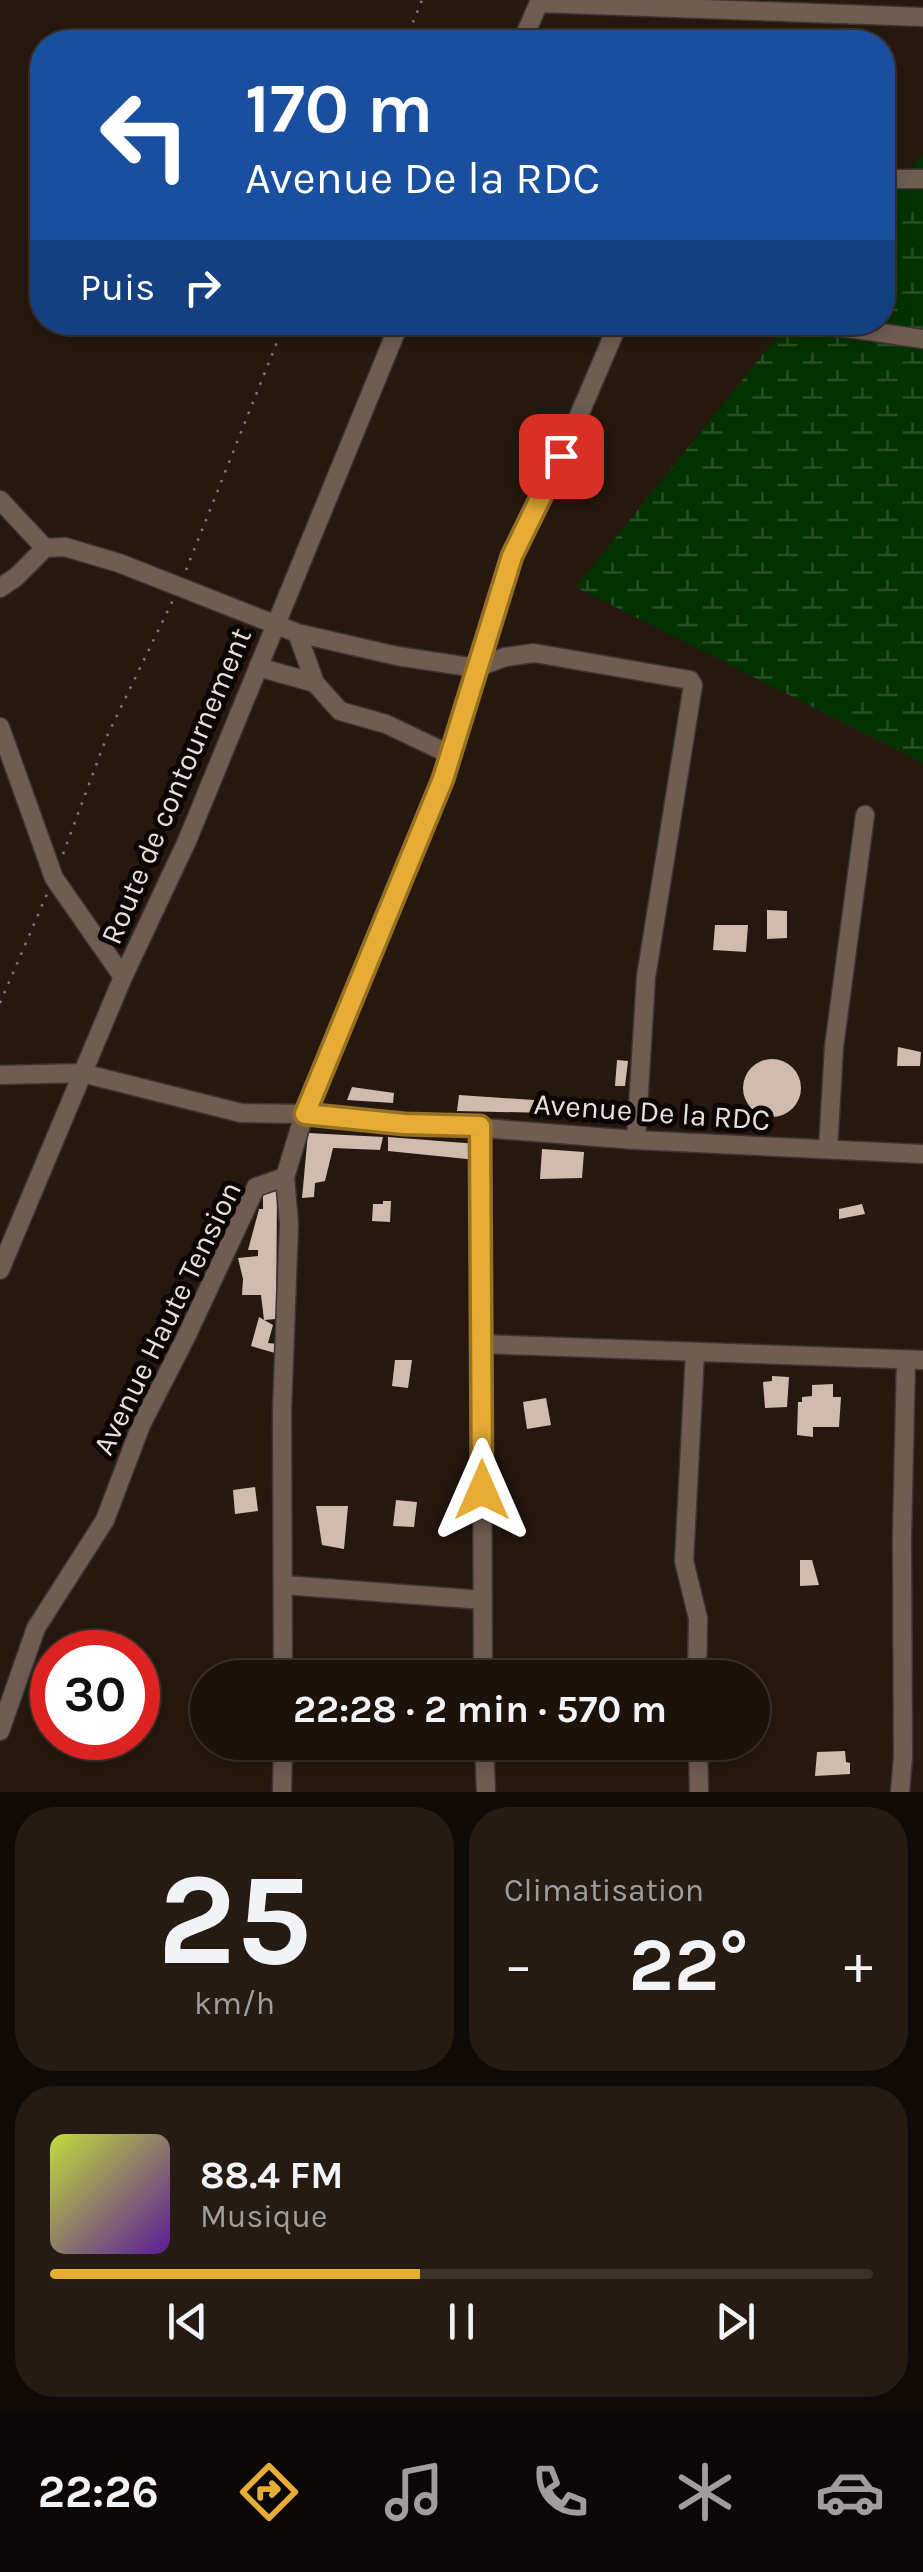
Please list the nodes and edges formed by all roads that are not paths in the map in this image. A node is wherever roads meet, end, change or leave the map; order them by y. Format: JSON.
{"nodes":[{"id":1,"x":539,"y":1,"type":"edge"},
{"id":2,"x":923,"y":16,"type":"edge"},
{"id":3,"x":527,"y":30,"type":"edge"},
{"id":4,"x":895,"y":179,"type":"edge"},
{"id":5,"x":923,"y":179,"type":"edge"},
{"id":6,"x":395,"y":335,"type":"edge"},
{"id":7,"x":613,"y":335,"type":"edge"},
{"id":8,"x":895,"y":335,"type":"edge"},
{"id":9,"x":923,"y":339,"type":"edge"},
{"id":10,"x":0,"y":500,"type":"edge"},
{"id":11,"x":44,"y":548,"type":"junction"},
{"id":12,"x":0,"y":588,"type":"edge"},
{"id":13,"x":275,"y":626,"type":"junction"},
{"id":14,"x":297,"y":634,"type":"junction"},
{"id":15,"x":258,"y":667,"type":"junction"},
{"id":16,"x":476,"y":668,"type":"junction"},
{"id":17,"x":315,"y":683,"type":"junction"},
{"id":18,"x":0,"y":727,"type":"edge"},
{"id":19,"x":451,"y":755,"type":"junction"},
{"id":20,"x":865,"y":815,"type":"dead end"},
{"id":21,"x":123,"y":977,"type":"junction"},
{"id":22,"x":82,"y":1073,"type":"junction"},
{"id":23,"x":0,"y":1075,"type":"edge"},
{"id":24,"x":305,"y":1114,"type":"junction"},
{"id":25,"x":480,"y":1126,"type":"junction"},
{"id":26,"x":636,"y":1140,"type":"junction"},
{"id":27,"x":828,"y":1149,"type":"junction"},
{"id":28,"x":923,"y":1154,"type":"edge"},
{"id":29,"x":286,"y":1178,"type":"junction"},
{"id":30,"x":0,"y":1270,"type":"edge"},
{"id":31,"x":482,"y":1344,"type":"junction"},
{"id":32,"x":695,"y":1354,"type":"junction"},
{"id":33,"x":914,"y":1360,"type":"edge"},
{"id":34,"x":284,"y":1584,"type":"junction"},
{"id":35,"x":483,"y":1600,"type":"junction"},
{"id":36,"x":283,"y":1660,"type":"edge"},
{"id":37,"x":483,"y":1660,"type":"edge"},
{"id":38,"x":697,"y":1660,"type":"edge"},
{"id":39,"x":0,"y":1731,"type":"edge"},
{"id":40,"x":282,"y":1760,"type":"edge"},
{"id":41,"x":485,"y":1760,"type":"edge"},
{"id":42,"x":698,"y":1760,"type":"edge"},
{"id":43,"x":282,"y":1792,"type":"edge"},
{"id":44,"x":486,"y":1792,"type":"edge"},
{"id":45,"x":699,"y":1792,"type":"edge"},
{"id":46,"x":900,"y":1792,"type":"edge"}],
"edges":[{"from":1,"to":2,"type":"street"},
{"from":1,"to":3,"type":"street"},
{"from":4,"to":5,"type":"street"},
{"from":6,"to":13,"type":"street","name":"Route de contournement"},
{"from":7,"to":16,"type":"street","name":"Avenue Haute Tension"},
{"from":8,"to":9,"type":"street"},
{"from":10,"to":11,"type":"street"},
{"from":11,"to":12,"type":"street"},
{"from":11,"to":13,"type":"street"},
{"from":13,"to":14,"type":"street"},
{"from":13,"to":15,"type":"street","name":"Route de contournement"},
{"from":14,"to":16,"type":"street"},
{"from":14,"to":17,"type":"street"},
{"from":15,"to":17,"type":"street"},
{"from":15,"to":21,"type":"street","name":"Route de contournement"},
{"from":16,"to":19,"type":"street","name":"Avenue Haute Tension"},
{"from":16,"to":26,"type":"street"},
{"from":17,"to":19,"type":"street"},
{"from":18,"to":21,"type":"street"},
{"from":19,"to":24,"type":"street","name":"Avenue Haute Tension"},
{"from":20,"to":27,"type":"street"},
{"from":21,"to":22,"type":"street","name":"Route de contournement"},
{"from":22,"to":23,"type":"street","name":"Avenue De la RDC"},
{"from":22,"to":24,"type":"street","name":"Avenue De la RDC"},
{"from":22,"to":30,"type":"street","name":"Route de contournement"},
{"from":24,"to":25,"type":"street","name":"Avenue De la RDC"},
{"from":24,"to":29,"type":"street","name":"Avenue Haute Tension"},
{"from":25,"to":26,"type":"street","name":"Avenue De la RDC"},
{"from":25,"to":31,"type":"street"},
{"from":26,"to":27,"type":"street","name":"Avenue De la RDC"},
{"from":27,"to":28,"type":"street","name":"Avenue De la RDC"},
{"from":29,"to":34,"type":"street"},
{"from":29,"to":39,"type":"street","name":"Avenue Haute Tension"},
{"from":31,"to":32,"type":"street"},
{"from":31,"to":35,"type":"street"},
{"from":32,"to":33,"type":"street"},
{"from":32,"to":38,"type":"street"},
{"from":33,"to":46,"type":"street"},
{"from":34,"to":35,"type":"street"},
{"from":34,"to":36,"type":"street"},
{"from":35,"to":37,"type":"street"},
{"from":40,"to":43,"type":"street"},
{"from":41,"to":44,"type":"street"},
{"from":42,"to":45,"type":"street"}]}
